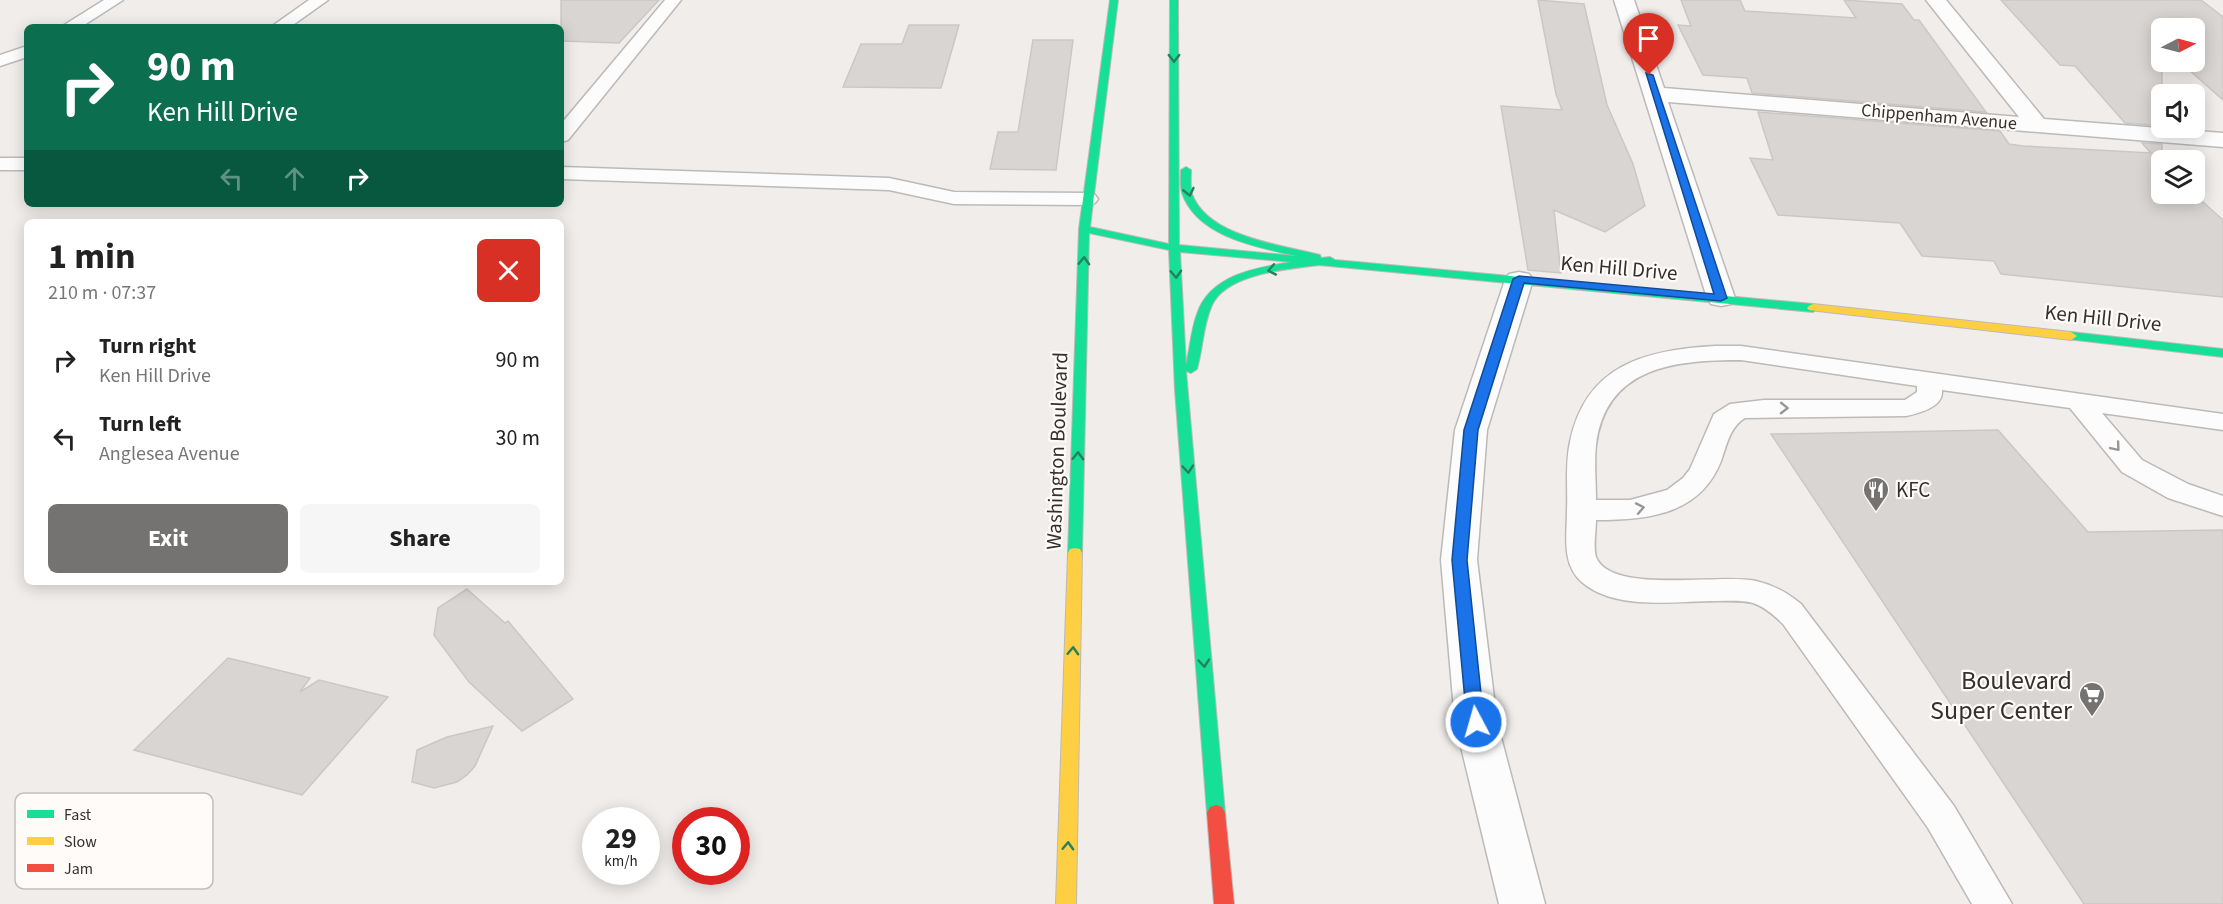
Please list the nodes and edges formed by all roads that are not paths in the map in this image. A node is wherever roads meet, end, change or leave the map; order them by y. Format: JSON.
{"nodes":[{"id":1,"x":115,"y":0,"type":"edge"},
{"id":2,"x":320,"y":0,"type":"edge"},
{"id":3,"x":673,"y":0,"type":"edge"},
{"id":4,"x":1114,"y":0,"type":"edge"},
{"id":5,"x":1174,"y":0,"type":"edge"},
{"id":6,"x":1624,"y":0,"type":"edge"},
{"id":7,"x":1935,"y":0,"type":"edge"},
{"id":8,"x":74,"y":24,"type":"edge"},
{"id":9,"x":284,"y":24,"type":"edge"},
{"id":10,"x":24,"y":52,"type":"edge"},
{"id":11,"x":0,"y":61,"type":"edge"},
{"id":12,"x":1655,"y":94,"type":"junction"},
{"id":13,"x":2038,"y":126,"type":"junction"},
{"id":14,"x":564,"y":132,"type":"edge"},
{"id":15,"x":1174,"y":137,"type":"junction"},
{"id":16,"x":2223,"y":140,"type":"edge"},
{"id":17,"x":0,"y":164,"type":"edge"},
{"id":18,"x":24,"y":164,"type":"edge"},
{"id":19,"x":564,"y":173,"type":"edge"},
{"id":20,"x":1088,"y":199,"type":"junction"},
{"id":21,"x":1084,"y":229,"type":"junction"},
{"id":22,"x":1174,"y":248,"type":"junction"},
{"id":23,"x":1330,"y":261,"type":"junction"},
{"id":24,"x":1519,"y":279,"type":"junction"},
{"id":25,"x":1721,"y":298,"type":"junction"},
{"id":26,"x":2223,"y":353,"type":"edge"},
{"id":27,"x":1929,"y":380,"type":"junction"},
{"id":28,"x":1181,"y":390,"type":"junction"},
{"id":29,"x":2079,"y":402,"type":"junction"},
{"id":30,"x":2223,"y":422,"type":"edge"},
{"id":31,"x":2223,"y":506,"type":"edge"},
{"id":32,"x":1582,"y":510,"type":"junction"},
{"id":33,"x":1066,"y":904,"type":"edge"},
{"id":34,"x":1224,"y":904,"type":"edge"},
{"id":35,"x":1522,"y":904,"type":"edge"},
{"id":36,"x":1993,"y":904,"type":"edge"}],
"edges":[{"from":1,"to":8,"type":"lane"},
{"from":2,"to":9,"type":"lane"},
{"from":3,"to":14,"type":"lane"},
{"from":4,"to":20,"type":"main road","name":"Washington Boulevard"},
{"from":5,"to":15,"type":"main road","one_way":true},
{"from":6,"to":12,"type":"street"},
{"from":7,"to":13,"type":"street"},
{"from":10,"to":11,"type":"lane"},
{"from":12,"to":13,"type":"street","name":"Chippenham Avenue"},
{"from":12,"to":25,"type":"street"},
{"from":13,"to":16,"type":"street","name":"Chippenham Avenue"},
{"from":15,"to":22,"type":"main road"},
{"from":15,"to":23,"type":"main road","one_way":true},
{"from":17,"to":18,"type":"lane"},
{"from":19,"to":20,"type":"lane"},
{"from":20,"to":21,"type":"main road","name":"Washington Boulevard"},
{"from":21,"to":22,"type":"main road","name":"Ken Hill Drive"},
{"from":33,"to":21,"type":"main road","name":"Washington Boulevard","one_way":true},
{"from":22,"to":23,"type":"main road","name":"Ken Hill Drive"},
{"from":22,"to":28,"type":"main road","one_way":true},
{"from":23,"to":24,"type":"main road","name":"Ken Hill Drive"},
{"from":23,"to":28,"type":"main road","one_way":true},
{"from":24,"to":25,"type":"main road","name":"Ken Hill Drive"},
{"from":24,"to":35,"type":"street"},
{"from":25,"to":26,"type":"main road","name":"Ken Hill Drive"},
{"from":27,"to":29,"type":"lane"},
{"from":32,"to":27,"type":"lane","one_way":true},
{"from":27,"to":32,"type":"lane"},
{"from":28,"to":34,"type":"main road","one_way":true},
{"from":29,"to":30,"type":"lane"},
{"from":29,"to":31,"type":"lane","one_way":true},
{"from":32,"to":36,"type":"lane"}]}
